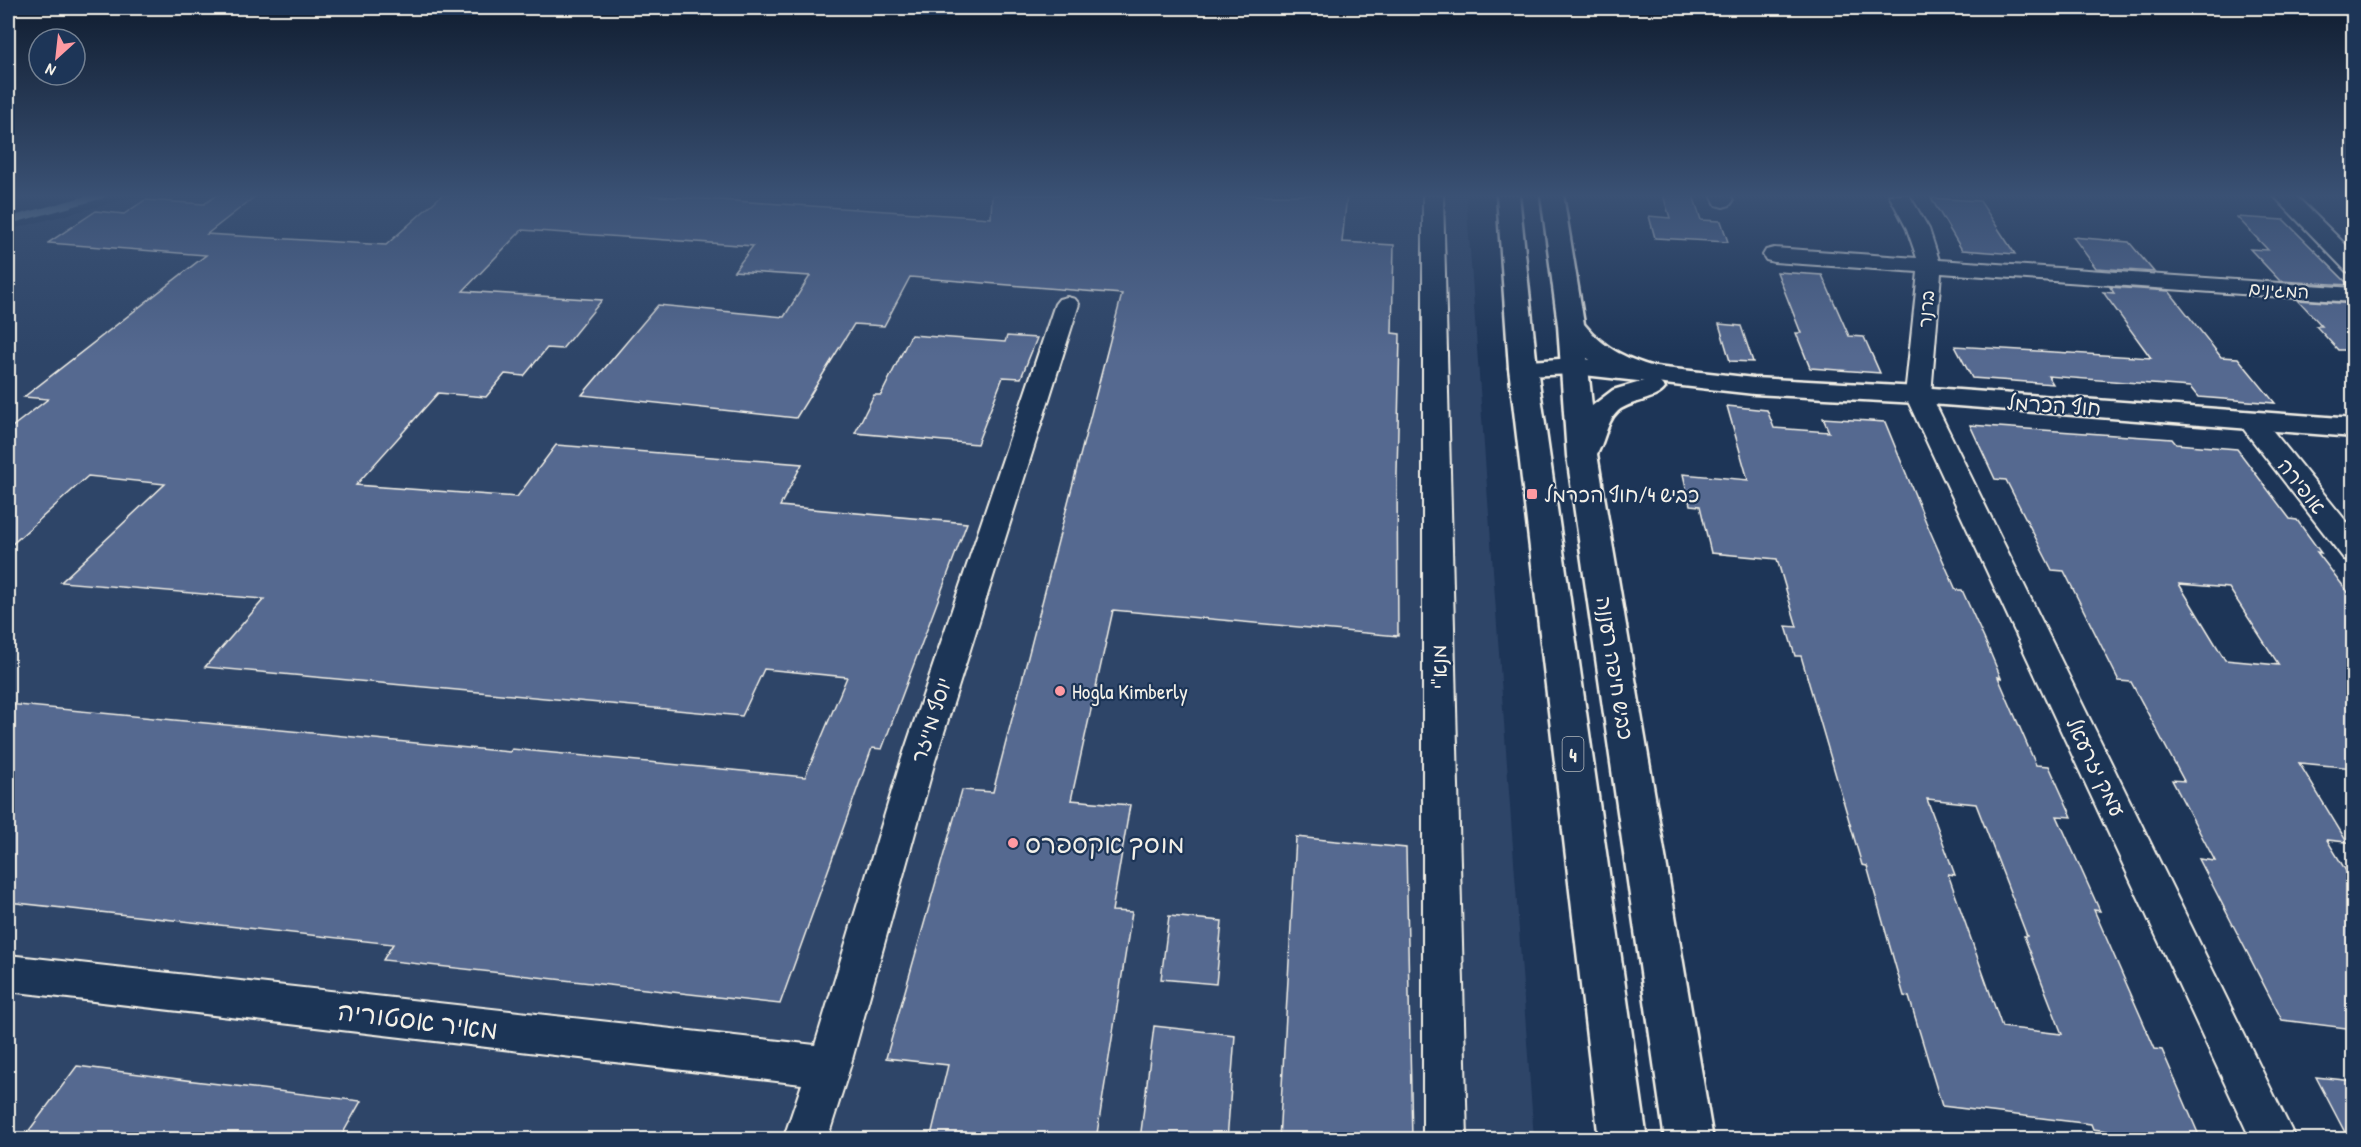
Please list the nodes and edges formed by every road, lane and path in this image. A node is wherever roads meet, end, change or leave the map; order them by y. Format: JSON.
{"nodes":[{"id":1,"x":1434,"y":249,"type":"edge"},
{"id":2,"x":1513,"y":249,"type":"edge"},
{"id":3,"x":1560,"y":249,"type":"edge"},
{"id":4,"x":1925,"y":249,"type":"edge"},
{"id":5,"x":2337,"y":249,"type":"edge"},
{"id":6,"x":1774,"y":255,"type":"dead end"},
{"id":7,"x":1930,"y":265,"type":"junction"},
{"id":8,"x":2354,"y":266,"type":"edge"},
{"id":9,"x":2354,"y":295,"type":"edge"},
{"id":10,"x":1067,"y":304,"type":"dead end"},
{"id":11,"x":1571,"y":326,"type":"junction"},
{"id":12,"x":1523,"y":368,"type":"junction"},
{"id":13,"x":1576,"y":373,"type":"junction"},
{"id":14,"x":1651,"y":382,"type":"junction"},
{"id":15,"x":1918,"y":395,"type":"junction"},
{"id":16,"x":2251,"y":421,"type":"junction"},
{"id":17,"x":2354,"y":428,"type":"edge"},
{"id":18,"x":1582,"y":456,"type":"junction"},
{"id":19,"x":2354,"y":552,"type":"edge"},
{"id":20,"x":8,"y":973,"type":"edge"},
{"id":21,"x":829,"y":1067,"type":"junction"},
{"id":22,"x":805,"y":1140,"type":"edge"},
{"id":23,"x":1445,"y":1140,"type":"edge"},
{"id":24,"x":1623,"y":1140,"type":"edge"},
{"id":25,"x":1689,"y":1140,"type":"edge"},
{"id":26,"x":2274,"y":1140,"type":"edge"}],
"edges":[{"from":1,"to":23,"type":"street","name":"מנא\"י"},
{"from":2,"to":12,"type":"main road","number":"4"},
{"from":3,"to":11,"type":"main road","name":"כביש חיפה רעננה"},
{"from":4,"to":7,"type":"street","name":"ברנר"},
{"from":5,"to":8,"type":"street"},
{"from":6,"to":7,"type":"street","name":"המגינים"},
{"from":7,"to":9,"type":"street","name":"המגינים"},
{"from":7,"to":15,"type":"street","name":"ברנר"},
{"from":10,"to":21,"type":"street","name":"יוסף מייזר"},
{"from":11,"to":13,"type":"main road","name":"כביש חיפה רעננה"},
{"from":11,"to":14,"type":"main road"},
{"from":12,"to":13,"type":"main road","name":"חוף הכרמל"},
{"from":12,"to":24,"type":"main road","number":"4"},
{"from":13,"to":14,"type":"main road","name":"חוף הכרמל"},
{"from":13,"to":18,"type":"main road","name":"כביש חיפה רעננה"},
{"from":14,"to":15,"type":"main road","name":"חוף הכרמל"},
{"from":14,"to":18,"type":"main road"},
{"from":15,"to":16,"type":"main road","name":"חוף הכרמל"},
{"from":15,"to":26,"type":"street","name":"עמק יזרעאל"},
{"from":16,"to":17,"type":"main road","name":"חוף הכרמל"},
{"from":16,"to":19,"type":"street","name":"אופירה"},
{"from":18,"to":25,"type":"main road","name":"כביש חיפה רעננה"},
{"from":20,"to":21,"type":"street","name":"מאיר אסטוריה"},
{"from":21,"to":22,"type":"street","name":"יוסף מייזר"}]}
